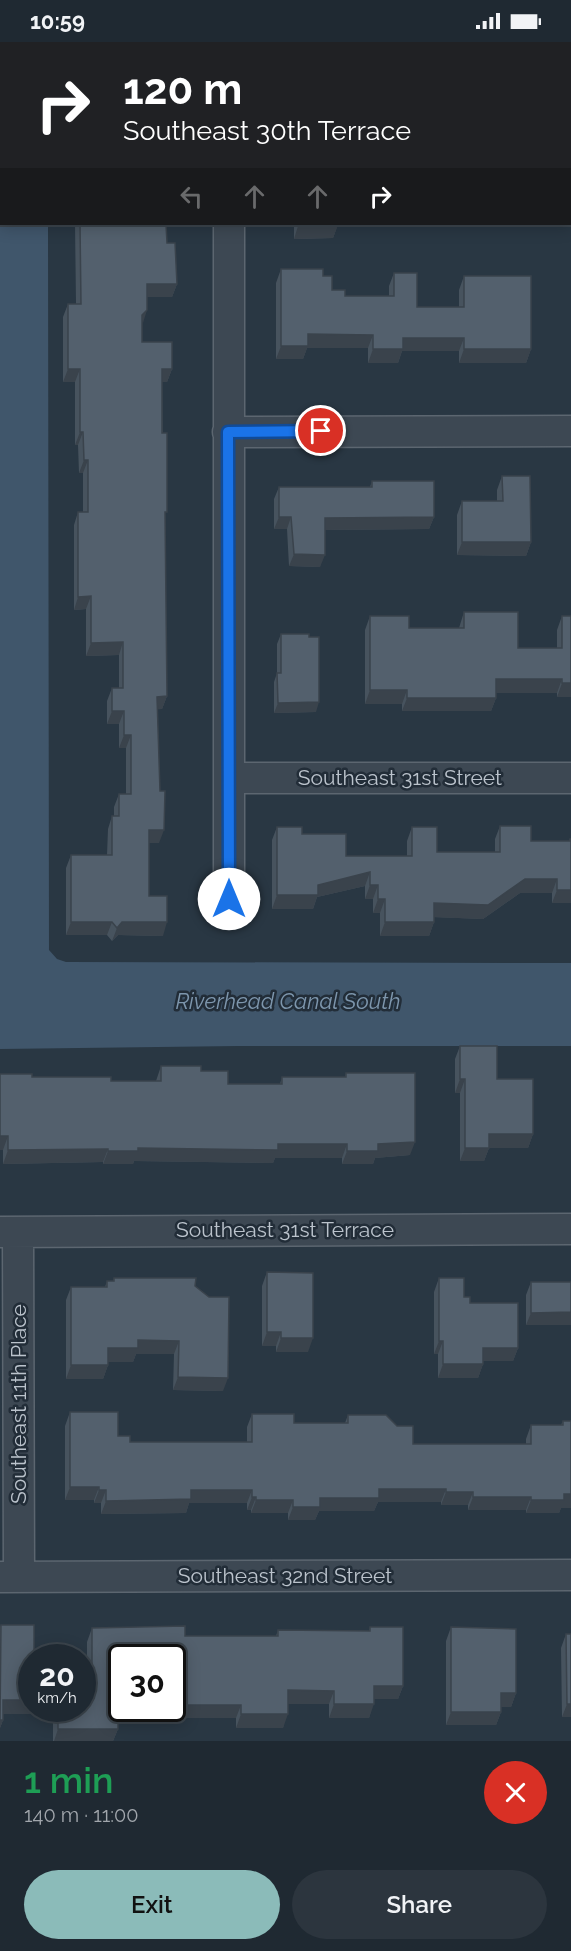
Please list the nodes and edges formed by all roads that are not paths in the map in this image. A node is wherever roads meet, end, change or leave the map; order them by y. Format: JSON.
{"nodes":[{"id":1,"x":229,"y":225,"type":"edge"},
{"id":2,"x":571,"y":431,"type":"edge"},
{"id":3,"x":228,"y":432,"type":"junction"},
{"id":4,"x":229,"y":778,"type":"junction"},
{"id":5,"x":571,"y":778,"type":"edge"},
{"id":6,"x":229,"y":899,"type":"dead end"},
{"id":7,"x":571,"y":1229,"type":"edge"},
{"id":8,"x":9,"y":1232,"type":"edge"},
{"id":9,"x":571,"y":1575,"type":"edge"},
{"id":10,"x":10,"y":1577,"type":"edge"}],
"edges":[{"from":1,"to":3,"type":"street"},
{"from":2,"to":3,"type":"street"},
{"from":3,"to":4,"type":"street"},
{"from":4,"to":5,"type":"street","name":"Southeast 31st Street"},
{"from":4,"to":6,"type":"street"},
{"from":7,"to":8,"type":"street","name":"Southeast 31st Terrace"},
{"from":8,"to":10,"type":"street","name":"Southeast 11th Place"},
{"from":9,"to":10,"type":"street","name":"Southeast 32nd Street"}]}
